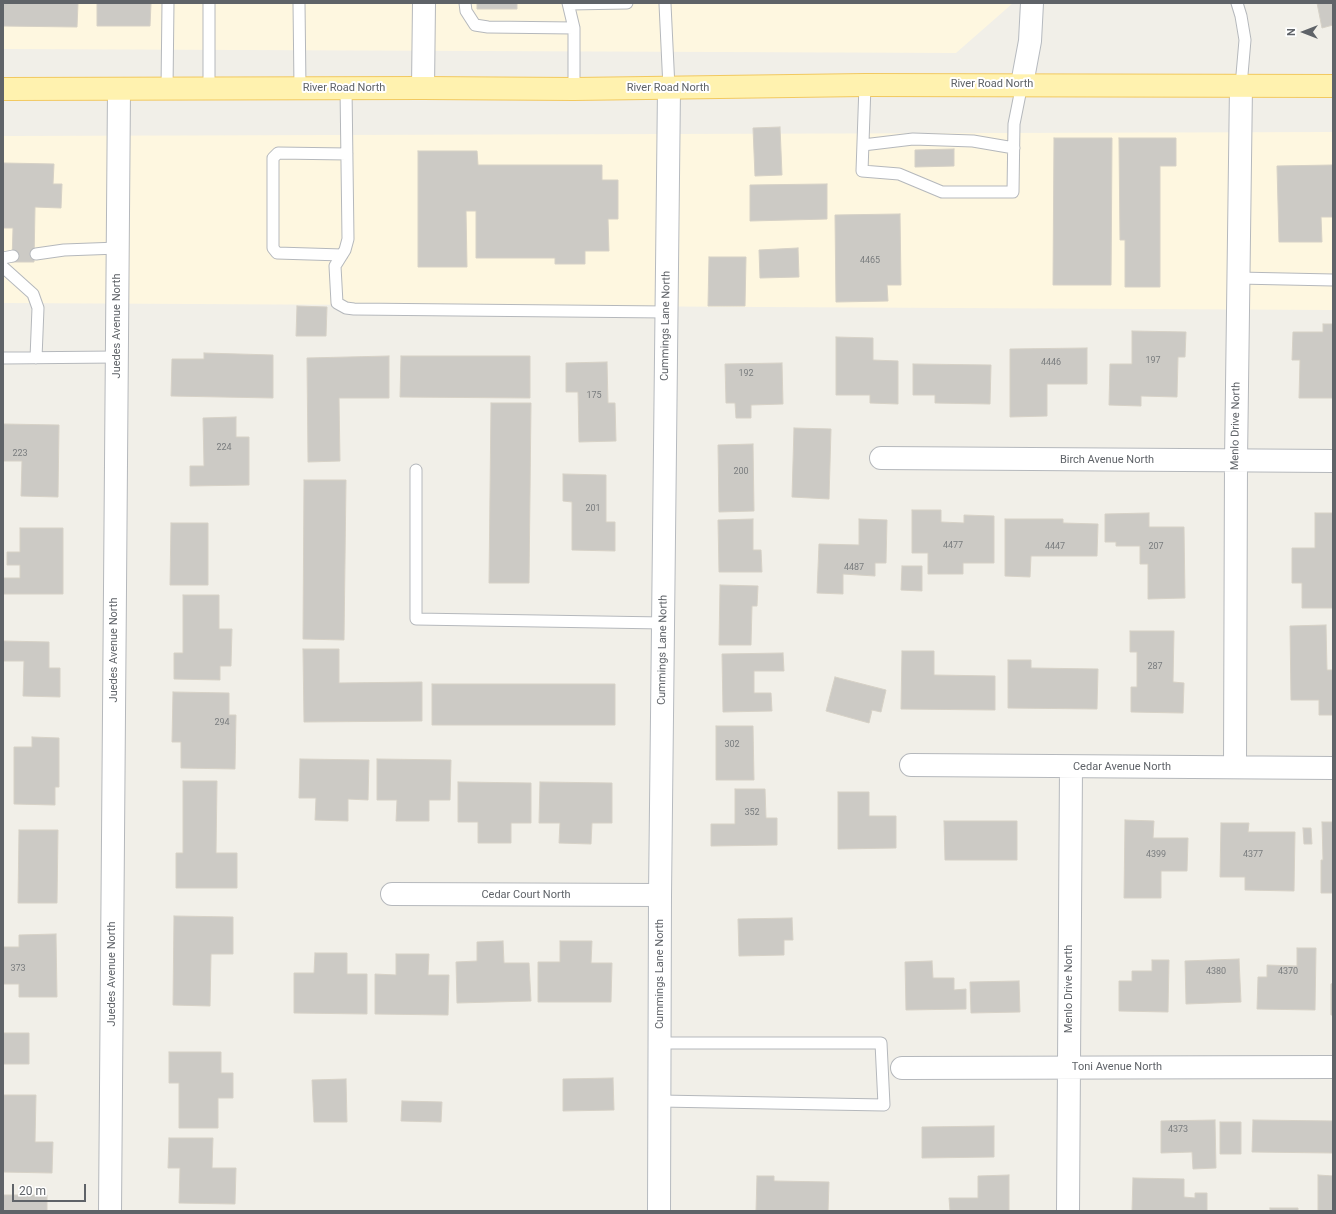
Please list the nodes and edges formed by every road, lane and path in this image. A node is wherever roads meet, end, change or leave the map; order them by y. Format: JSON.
{"nodes":[{"id":1,"x":168,"y":3,"type":"edge"},
{"id":2,"x":209,"y":3,"type":"edge"},
{"id":3,"x":298,"y":3,"type":"edge"},
{"id":4,"x":424,"y":3,"type":"edge"},
{"id":5,"x":465,"y":3,"type":"edge"},
{"id":6,"x":627,"y":3,"type":"edge"},
{"id":7,"x":1032,"y":3,"type":"edge"},
{"id":8,"x":1237,"y":3,"type":"edge"},
{"id":9,"x":569,"y":4,"type":"edge"},
{"id":10,"x":665,"y":4,"type":"dead end"},
{"id":11,"x":574,"y":28,"type":"junction"},
{"id":12,"x":1022,"y":84,"type":"junction"},
{"id":13,"x":865,"y":85,"type":"junction"},
{"id":14,"x":1241,"y":86,"type":"junction"},
{"id":15,"x":1333,"y":86,"type":"edge"},
{"id":16,"x":209,"y":88,"type":"junction"},
{"id":17,"x":300,"y":88,"type":"junction"},
{"id":18,"x":346,"y":88,"type":"junction"},
{"id":19,"x":422,"y":88,"type":"junction"},
{"id":20,"x":669,"y":88,"type":"junction"},
{"id":21,"x":3,"y":89,"type":"edge"},
{"id":22,"x":119,"y":89,"type":"junction"},
{"id":23,"x":167,"y":89,"type":"junction"},
{"id":24,"x":574,"y":89,"type":"junction"},
{"id":25,"x":863,"y":145,"type":"junction"},
{"id":26,"x":1014,"y":148,"type":"junction"},
{"id":27,"x":347,"y":154,"type":"junction"},
{"id":28,"x":118,"y":248,"type":"junction"},
{"id":29,"x":36,"y":254,"type":"dead end"},
{"id":30,"x":342,"y":255,"type":"junction"},
{"id":31,"x":3,"y":267,"type":"edge"},
{"id":32,"x":1238,"y":278,"type":"junction"},
{"id":33,"x":1333,"y":280,"type":"edge"},
{"id":34,"x":666,"y":312,"type":"junction"},
{"id":35,"x":117,"y":357,"type":"junction"},
{"id":36,"x":3,"y":358,"type":"edge"},
{"id":37,"x":36,"y":358,"type":"junction"},
{"id":38,"x":882,"y":458,"type":"dead end"},
{"id":39,"x":1236,"y":461,"type":"junction"},
{"id":40,"x":1333,"y":461,"type":"edge"},
{"id":41,"x":416,"y":470,"type":"dead end"},
{"id":42,"x":663,"y":623,"type":"junction"},
{"id":43,"x":910,"y":765,"type":"dead end"},
{"id":44,"x":1071,"y":767,"type":"junction"},
{"id":45,"x":1235,"y":767,"type":"junction"},
{"id":46,"x":1333,"y":768,"type":"edge"},
{"id":47,"x":392,"y":894,"type":"dead end"},
{"id":48,"x":660,"y":896,"type":"junction"},
{"id":49,"x":660,"y":1043,"type":"junction"},
{"id":50,"x":1069,"y":1067,"type":"junction"},
{"id":51,"x":1333,"y":1067,"type":"edge"},
{"id":52,"x":902,"y":1068,"type":"dead end"},
{"id":53,"x":660,"y":1101,"type":"junction"},
{"id":54,"x":110,"y":1211,"type":"edge"},
{"id":55,"x":659,"y":1211,"type":"edge"},
{"id":56,"x":1068,"y":1211,"type":"edge"}],
"edges":[{"from":1,"to":23,"type":"lane"},
{"from":2,"to":16,"type":"lane"},
{"from":3,"to":17,"type":"lane"},
{"from":4,"to":19,"type":"street"},
{"from":5,"to":11,"type":"lane"},
{"from":6,"to":9,"type":"lane"},
{"from":7,"to":12,"type":"street"},
{"from":8,"to":14,"type":"lane"},
{"from":9,"to":11,"type":"lane"},
{"from":10,"to":20,"type":"lane"},
{"from":11,"to":24,"type":"lane"},
{"from":12,"to":13,"type":"main road","name":"River Road North"},
{"from":12,"to":14,"type":"main road","name":"River Road North"},
{"from":12,"to":26,"type":"lane"},
{"from":13,"to":20,"type":"main road","name":"River Road North"},
{"from":13,"to":25,"type":"lane"},
{"from":14,"to":15,"type":"main road","name":"River Road North"},
{"from":14,"to":32,"type":"street","name":"Menlo Drive North"},
{"from":16,"to":17,"type":"main road","name":"River Road North"},
{"from":16,"to":23,"type":"main road","name":"River Road North"},
{"from":17,"to":18,"type":"main road","name":"River Road North"},
{"from":18,"to":19,"type":"main road","name":"River Road North"},
{"from":18,"to":27,"type":"lane"},
{"from":19,"to":24,"type":"main road","name":"River Road North"},
{"from":20,"to":24,"type":"main road","name":"River Road North"},
{"from":20,"to":34,"type":"street","name":"Cummings Lane North"},
{"from":21,"to":22,"type":"main road","name":"River Road North"},
{"from":22,"to":23,"type":"main road","name":"River Road North"},
{"from":22,"to":28,"type":"street","name":"Juedes Avenue North"},
{"from":25,"to":26,"type":"lane"},
{"from":25,"to":26,"type":"lane"},
{"from":27,"to":30,"type":"lane"},
{"from":27,"to":30,"type":"lane"},
{"from":28,"to":29,"type":"lane"},
{"from":28,"to":35,"type":"street","name":"Juedes Avenue North"},
{"from":30,"to":34,"type":"lane"},
{"from":31,"to":37,"type":"lane"},
{"from":32,"to":33,"type":"lane"},
{"from":32,"to":39,"type":"street","name":"Menlo Drive North"},
{"from":34,"to":42,"type":"street","name":"Cummings Lane North"},
{"from":35,"to":37,"type":"lane"},
{"from":35,"to":54,"type":"street","name":"Juedes Avenue North"},
{"from":36,"to":37,"type":"lane"},
{"from":38,"to":39,"type":"street","name":"Birch Avenue North"},
{"from":39,"to":40,"type":"street","name":"Birch Avenue North"},
{"from":39,"to":45,"type":"street","name":"Menlo Drive North"},
{"from":41,"to":42,"type":"lane"},
{"from":42,"to":48,"type":"street","name":"Cummings Lane North"},
{"from":43,"to":44,"type":"street","name":"Cedar Avenue North"},
{"from":44,"to":45,"type":"street","name":"Cedar Avenue North"},
{"from":44,"to":50,"type":"street","name":"Menlo Drive North"},
{"from":45,"to":46,"type":"street","name":"Cedar Avenue North"},
{"from":47,"to":48,"type":"street","name":"Cedar Court North"},
{"from":48,"to":49,"type":"street","name":"Cummings Lane North"},
{"from":49,"to":53,"type":"street","name":"Cummings Lane North"},
{"from":49,"to":53,"type":"lane"},
{"from":50,"to":51,"type":"street","name":"Toni Avenue North"},
{"from":50,"to":52,"type":"street","name":"Toni Avenue North"},
{"from":50,"to":56,"type":"street","name":"Menlo Drive North"},
{"from":53,"to":55,"type":"street","name":"Cummings Lane North"}]}
